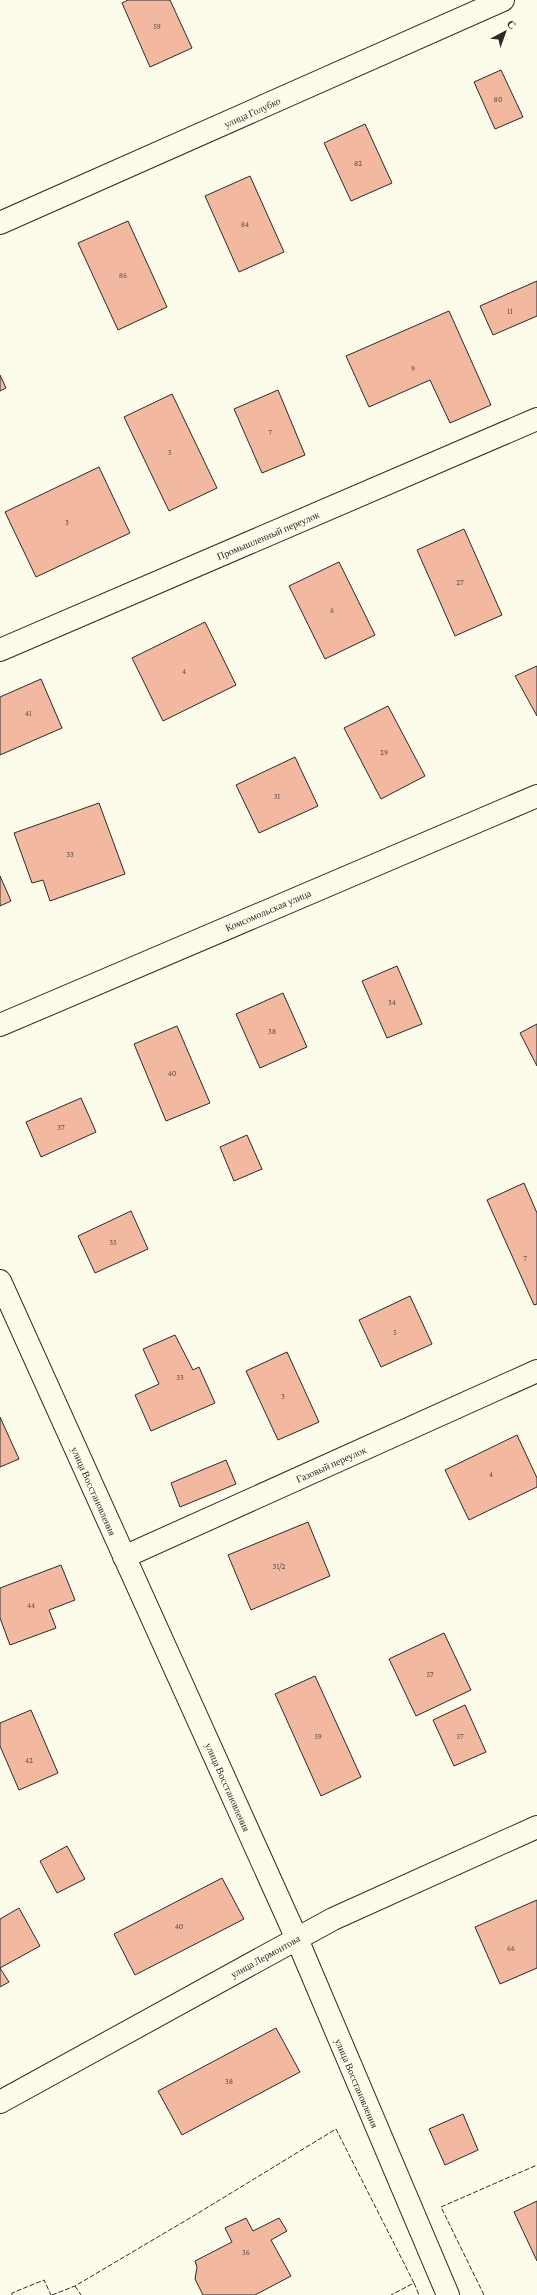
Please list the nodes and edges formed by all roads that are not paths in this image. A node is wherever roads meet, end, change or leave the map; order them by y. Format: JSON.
{"nodes":[{"id":1,"x":503,"y":0,"type":"edge"},
{"id":2,"x":0,"y":223,"type":"edge"},
{"id":3,"x":537,"y":419,"type":"edge"},
{"id":4,"x":0,"y":650,"type":"edge"},
{"id":5,"x":537,"y":796,"type":"edge"},
{"id":6,"x":0,"y":1025,"type":"edge"},
{"id":7,"x":0,"y":1281,"type":"edge"},
{"id":8,"x":537,"y":1371,"type":"edge"},
{"id":9,"x":124,"y":1557,"type":"junction"},
{"id":10,"x":537,"y":1827,"type":"edge"},
{"id":11,"x":297,"y":1939,"type":"junction"},
{"id":12,"x":0,"y":2102,"type":"edge"},
{"id":13,"x":448,"y":2295,"type":"edge"}],
"edges":[{"from":1,"to":2,"type":"street","name":"улица Голубко"},
{"from":3,"to":4,"type":"street","name":"Промышленный переулок"},
{"from":5,"to":6,"type":"street","name":"Комсомольская улица"},
{"from":7,"to":9,"type":"street","name":"улица Восстановления"},
{"from":8,"to":9,"type":"street","name":"Газовый переулок"},
{"from":9,"to":11,"type":"street","name":"улица Восстановления"},
{"from":10,"to":11,"type":"street","name":"улица Лермонтова"},
{"from":11,"to":12,"type":"street","name":"улица Лермонтова"},
{"from":11,"to":13,"type":"street","name":"улица Восстановления"}]}
